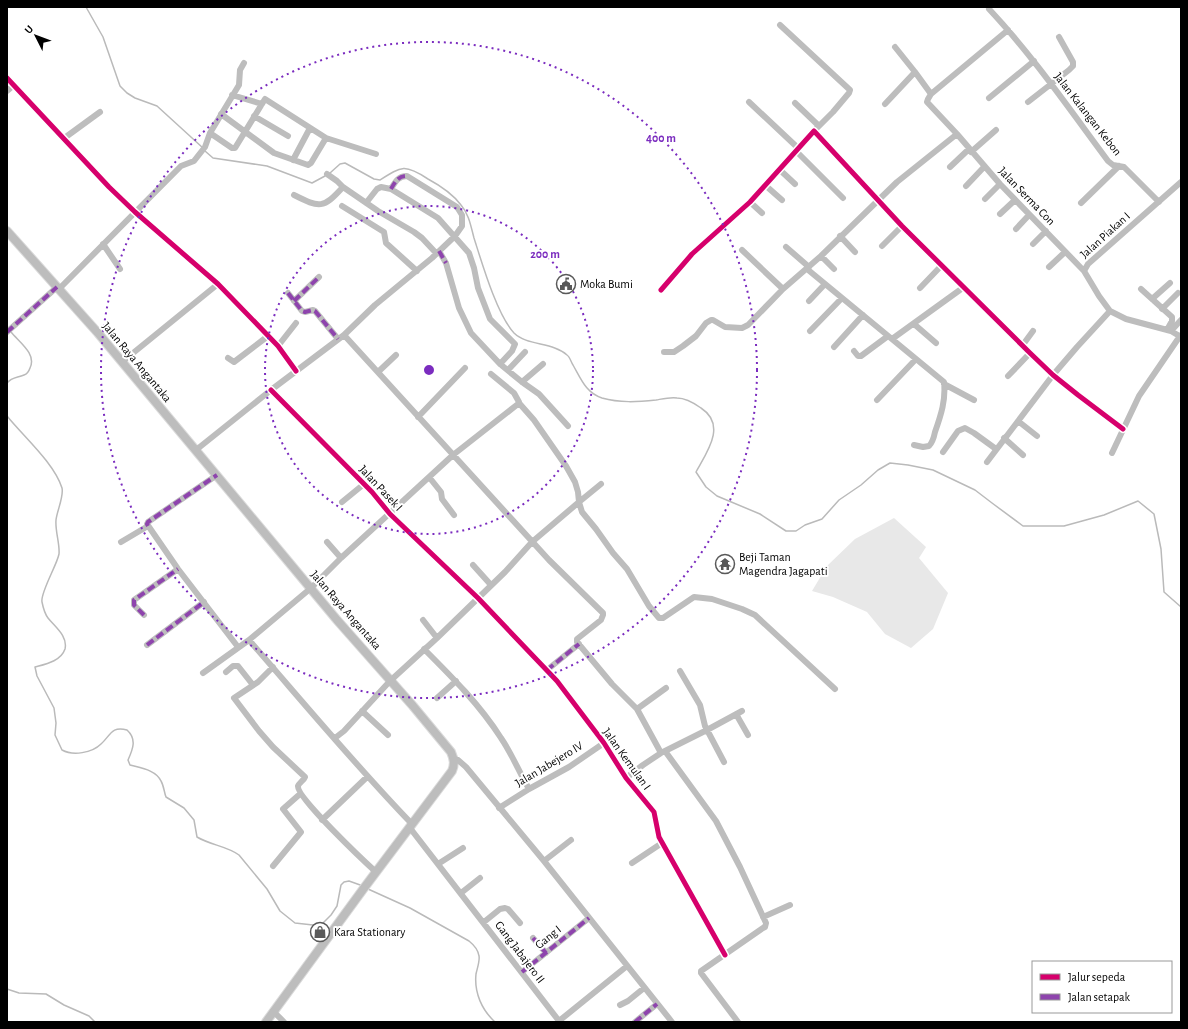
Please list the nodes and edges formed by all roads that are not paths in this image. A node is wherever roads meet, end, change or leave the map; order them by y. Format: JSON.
{"nodes":[{"id":1,"x":989,"y":9,"type":"dead end"},
{"id":2,"x":780,"y":26,"type":"dead end"},
{"id":3,"x":1008,"y":30,"type":"junction"},
{"id":4,"x":1059,"y":37,"type":"dead end"},
{"id":5,"x":895,"y":47,"type":"dead end"},
{"id":6,"x":1034,"y":62,"type":"junction"},
{"id":7,"x":244,"y":63,"type":"dead end"},
{"id":8,"x":915,"y":72,"type":"junction"},
{"id":9,"x":7,"y":78,"type":"edge"},
{"id":10,"x":1051,"y":84,"type":"junction"},
{"id":11,"x":14,"y":85,"type":"junction"},
{"id":12,"x":7,"y":91,"type":"edge"},
{"id":13,"x":931,"y":94,"type":"junction"},
{"id":14,"x":232,"y":95,"type":"junction"},
{"id":15,"x":989,"y":98,"type":"dead end"},
{"id":16,"x":749,"y":102,"type":"dead end"},
{"id":17,"x":1028,"y":102,"type":"dead end"},
{"id":18,"x":795,"y":103,"type":"dead end"},
{"id":19,"x":262,"y":104,"type":"junction"},
{"id":20,"x":885,"y":104,"type":"dead end"},
{"id":21,"x":100,"y":112,"type":"dead end"},
{"id":22,"x":221,"y":114,"type":"junction"},
{"id":23,"x":254,"y":116,"type":"junction"},
{"id":24,"x":819,"y":126,"type":"junction"},
{"id":25,"x":310,"y":128,"type":"junction"},
{"id":26,"x":996,"y":130,"type":"dead end"},
{"id":27,"x":246,"y":131,"type":"junction"},
{"id":28,"x":814,"y":131,"type":"junction"},
{"id":29,"x":210,"y":134,"type":"junction"},
{"id":30,"x":957,"y":134,"type":"junction"},
{"id":31,"x":288,"y":136,"type":"dead end"},
{"id":32,"x":63,"y":138,"type":"junction"},
{"id":33,"x":326,"y":138,"type":"junction"},
{"id":34,"x":797,"y":150,"type":"junction"},
{"id":35,"x":970,"y":150,"type":"junction"},
{"id":36,"x":376,"y":154,"type":"dead end"},
{"id":37,"x":293,"y":160,"type":"junction"},
{"id":38,"x":1119,"y":166,"type":"junction"},
{"id":39,"x":950,"y":167,"type":"dead end"},
{"id":40,"x":984,"y":167,"type":"junction"},
{"id":41,"x":780,"y":170,"type":"junction"},
{"id":42,"x":327,"y":174,"type":"dead end"},
{"id":43,"x":1181,"y":182,"type":"edge"},
{"id":44,"x":796,"y":184,"type":"dead end"},
{"id":45,"x":1000,"y":184,"type":"junction"},
{"id":46,"x":765,"y":185,"type":"junction"},
{"id":47,"x":966,"y":186,"type":"dead end"},
{"id":48,"x":343,"y":187,"type":"junction"},
{"id":49,"x":391,"y":189,"type":"junction"},
{"id":50,"x":294,"y":195,"type":"dead end"},
{"id":51,"x":843,"y":198,"type":"dead end"},
{"id":52,"x":985,"y":199,"type":"dead end"},
{"id":53,"x":782,"y":200,"type":"dead end"},
{"id":54,"x":1015,"y":200,"type":"junction"},
{"id":55,"x":878,"y":201,"type":"junction"},
{"id":56,"x":750,"y":202,"type":"junction"},
{"id":57,"x":1159,"y":202,"type":"junction"},
{"id":58,"x":366,"y":203,"type":"junction"},
{"id":59,"x":1081,"y":203,"type":"dead end"},
{"id":60,"x":342,"y":206,"type":"dead end"},
{"id":61,"x":136,"y":212,"type":"junction"},
{"id":62,"x":762,"y":213,"type":"dead end"},
{"id":63,"x":1000,"y":214,"type":"dead end"},
{"id":64,"x":1029,"y":215,"type":"junction"},
{"id":65,"x":902,"y":226,"type":"junction"},
{"id":66,"x":1016,"y":229,"type":"dead end"},
{"id":67,"x":7,"y":231,"type":"edge"},
{"id":68,"x":1046,"y":231,"type":"junction"},
{"id":69,"x":455,"y":236,"type":"junction"},
{"id":70,"x":840,"y":236,"type":"junction"},
{"id":71,"x":103,"y":244,"type":"junction"},
{"id":72,"x":1033,"y":244,"type":"dead end"},
{"id":73,"x":882,"y":246,"type":"dead end"},
{"id":74,"x":786,"y":247,"type":"dead end"},
{"id":75,"x":742,"y":250,"type":"dead end"},
{"id":76,"x":855,"y":252,"type":"dead end"},
{"id":77,"x":1064,"y":252,"type":"junction"},
{"id":78,"x":434,"y":256,"type":"junction"},
{"id":79,"x":821,"y":256,"type":"junction"},
{"id":80,"x":942,"y":265,"type":"junction"},
{"id":81,"x":1049,"y":267,"type":"dead end"},
{"id":82,"x":808,"y":268,"type":"junction"},
{"id":83,"x":120,"y":269,"type":"dead end"},
{"id":84,"x":834,"y":269,"type":"dead end"},
{"id":85,"x":1084,"y":270,"type":"junction"},
{"id":86,"x":418,"y":271,"type":"junction"},
{"id":87,"x":319,"y":277,"type":"dead end"},
{"id":88,"x":1170,"y":283,"type":"dead end"},
{"id":89,"x":218,"y":284,"type":"junction"},
{"id":90,"x":825,"y":284,"type":"junction"},
{"id":91,"x":964,"y":287,"type":"junction"},
{"id":92,"x":58,"y":288,"type":"junction"},
{"id":93,"x":920,"y":288,"type":"dead end"},
{"id":94,"x":783,"y":289,"type":"junction"},
{"id":95,"x":1141,"y":289,"type":"dead end"},
{"id":96,"x":661,"y":290,"type":"dead end"},
{"id":97,"x":288,"y":293,"type":"dead end"},
{"id":98,"x":1178,"y":293,"type":"dead end"},
{"id":99,"x":842,"y":298,"type":"junction"},
{"id":100,"x":1152,"y":299,"type":"junction"},
{"id":101,"x":294,"y":301,"type":"junction"},
{"id":102,"x":809,"y":301,"type":"dead end"},
{"id":103,"x":1162,"y":309,"type":"junction"},
{"id":104,"x":1110,"y":311,"type":"junction"},
{"id":105,"x":863,"y":315,"type":"junction"},
{"id":106,"x":1181,"y":320,"type":"edge"},
{"id":107,"x":296,"y":323,"type":"dead end"},
{"id":108,"x":914,"y":324,"type":"junction"},
{"id":109,"x":1169,"y":330,"type":"junction"},
{"id":110,"x":9,"y":331,"type":"edge"},
{"id":111,"x":810,"y":331,"type":"dead end"},
{"id":112,"x":1033,"y":331,"type":"dead end"},
{"id":113,"x":344,"y":335,"type":"junction"},
{"id":114,"x":268,"y":336,"type":"junction"},
{"id":115,"x":1181,"y":336,"type":"edge"},
{"id":116,"x":890,"y":337,"type":"junction"},
{"id":117,"x":338,"y":339,"type":"junction"},
{"id":118,"x":936,"y":343,"type":"dead end"},
{"id":119,"x":278,"y":346,"type":"junction"},
{"id":120,"x":1022,"y":346,"type":"junction"},
{"id":121,"x":834,"y":347,"type":"dead end"},
{"id":122,"x":854,"y":351,"type":"dead end"},
{"id":123,"x":525,"y":352,"type":"dead end"},
{"id":124,"x":664,"y":352,"type":"dead end"},
{"id":125,"x":1030,"y":353,"type":"junction"},
{"id":126,"x":396,"y":355,"type":"dead end"},
{"id":127,"x":228,"y":358,"type":"dead end"},
{"id":128,"x":916,"y":359,"type":"junction"},
{"id":129,"x":122,"y":362,"type":"junction"},
{"id":130,"x":500,"y":364,"type":"junction"},
{"id":131,"x":543,"y":364,"type":"dead end"},
{"id":132,"x":465,"y":368,"type":"dead end"},
{"id":133,"x":508,"y":370,"type":"junction"},
{"id":134,"x":296,"y":371,"type":"junction"},
{"id":135,"x":378,"y":372,"type":"junction"},
{"id":136,"x":491,"y":374,"type":"dead end"},
{"id":137,"x":1053,"y":375,"type":"junction"},
{"id":138,"x":1008,"y":376,"type":"dead end"},
{"id":139,"x":522,"y":382,"type":"junction"},
{"id":140,"x":944,"y":384,"type":"junction"},
{"id":141,"x":271,"y":390,"type":"junction"},
{"id":142,"x":877,"y":400,"type":"dead end"},
{"id":143,"x":974,"y":400,"type":"dead end"},
{"id":144,"x":519,"y":403,"type":"junction"},
{"id":145,"x":418,"y":417,"type":"junction"},
{"id":146,"x":1018,"y":421,"type":"junction"},
{"id":147,"x":568,"y":426,"type":"dead end"},
{"id":148,"x":1123,"y":429,"type":"junction"},
{"id":149,"x":1037,"y":436,"type":"dead end"},
{"id":150,"x":1004,"y":438,"type":"junction"},
{"id":151,"x":914,"y":445,"type":"dead end"},
{"id":152,"x":196,"y":450,"type":"junction"},
{"id":153,"x":996,"y":450,"type":"junction"},
{"id":154,"x":943,"y":452,"type":"dead end"},
{"id":155,"x":1112,"y":453,"type":"dead end"},
{"id":156,"x":453,"y":455,"type":"junction"},
{"id":157,"x":1023,"y":456,"type":"dead end"},
{"id":158,"x":987,"y":462,"type":"dead end"},
{"id":159,"x":217,"y":475,"type":"junction"},
{"id":160,"x":429,"y":477,"type":"junction"},
{"id":161,"x":364,"y":484,"type":"junction"},
{"id":162,"x":601,"y":484,"type":"dead end"},
{"id":163,"x":342,"y":502,"type":"dead end"},
{"id":164,"x":579,"y":502,"type":"junction"},
{"id":165,"x":390,"y":514,"type":"junction"},
{"id":166,"x":454,"y":515,"type":"dead end"},
{"id":167,"x":148,"y":526,"type":"junction"},
{"id":168,"x":121,"y":542,"type":"dead end"},
{"id":169,"x":327,"y":542,"type":"dead end"},
{"id":170,"x":532,"y":542,"type":"junction"},
{"id":171,"x":342,"y":558,"type":"junction"},
{"id":172,"x":473,"y":565,"type":"dead end"},
{"id":173,"x":178,"y":569,"type":"junction"},
{"id":174,"x":491,"y":585,"type":"junction"},
{"id":175,"x":311,"y":588,"type":"junction"},
{"id":176,"x":478,"y":598,"type":"junction"},
{"id":177,"x":204,"y":602,"type":"junction"},
{"id":178,"x":144,"y":615,"type":"dead end"},
{"id":179,"x":423,"y":620,"type":"dead end"},
{"id":180,"x":437,"y":638,"type":"junction"},
{"id":181,"x":249,"y":640,"type":"junction"},
{"id":182,"x":579,"y":644,"type":"junction"},
{"id":183,"x":147,"y":645,"type":"dead end"},
{"id":184,"x":238,"y":647,"type":"junction"},
{"id":185,"x":424,"y":650,"type":"junction"},
{"id":186,"x":273,"y":667,"type":"junction"},
{"id":187,"x":547,"y":670,"type":"junction"},
{"id":188,"x":680,"y":671,"type":"dead end"},
{"id":189,"x":226,"y":672,"type":"dead end"},
{"id":190,"x":203,"y":673,"type":"dead end"},
{"id":191,"x":390,"y":681,"type":"junction"},
{"id":192,"x":456,"y":681,"type":"junction"},
{"id":193,"x":253,"y":685,"type":"junction"},
{"id":194,"x":666,"y":688,"type":"dead end"},
{"id":195,"x":835,"y":689,"type":"dead end"},
{"id":196,"x":437,"y":698,"type":"dead end"},
{"id":197,"x":637,"y":709,"type":"junction"},
{"id":198,"x":362,"y":711,"type":"junction"},
{"id":199,"x":742,"y":711,"type":"dead end"},
{"id":200,"x":736,"y":714,"type":"junction"},
{"id":201,"x":707,"y":730,"type":"junction"},
{"id":202,"x":388,"y":735,"type":"dead end"},
{"id":203,"x":748,"y":735,"type":"dead end"},
{"id":204,"x":335,"y":738,"type":"junction"},
{"id":205,"x":604,"y":743,"type":"junction"},
{"id":206,"x":663,"y":752,"type":"junction"},
{"id":207,"x":453,"y":759,"type":"junction"},
{"id":208,"x":724,"y":762,"type":"dead end"},
{"id":209,"x":367,"y":777,"type":"junction"},
{"id":210,"x":626,"y":778,"type":"junction"},
{"id":211,"x":529,"y":789,"type":"junction"},
{"id":212,"x":300,"y":794,"type":"junction"},
{"id":213,"x":499,"y":808,"type":"junction"},
{"id":214,"x":322,"y":820,"type":"junction"},
{"id":215,"x":411,"y":826,"type":"junction"},
{"id":216,"x":571,"y":840,"type":"dead end"},
{"id":217,"x":662,"y":843,"type":"junction"},
{"id":218,"x":463,"y":848,"type":"dead end"},
{"id":219,"x":544,"y":861,"type":"junction"},
{"id":220,"x":632,"y":863,"type":"dead end"},
{"id":221,"x":438,"y":864,"type":"junction"},
{"id":222,"x":273,"y":866,"type":"dead end"},
{"id":223,"x":372,"y":869,"type":"junction"},
{"id":224,"x":480,"y":878,"type":"dead end"},
{"id":225,"x":461,"y":893,"type":"junction"},
{"id":226,"x":790,"y":905,"type":"dead end"},
{"id":227,"x":763,"y":917,"type":"junction"},
{"id":228,"x":589,"y":918,"type":"junction"},
{"id":229,"x":484,"y":922,"type":"junction"},
{"id":230,"x":520,"y":923,"type":"dead end"},
{"id":231,"x":533,"y":938,"type":"dead end"},
{"id":232,"x":546,"y":953,"type":"junction"},
{"id":233,"x":725,"y":955,"type":"junction"},
{"id":234,"x":627,"y":966,"type":"junction"},
{"id":235,"x":522,"y":972,"type":"junction"},
{"id":236,"x":644,"y":988,"type":"junction"},
{"id":237,"x":657,"y":1004,"type":"junction"},
{"id":238,"x":620,"y":1005,"type":"dead end"},
{"id":239,"x":274,"y":1011,"type":"junction"},
{"id":240,"x":266,"y":1022,"type":"edge"},
{"id":241,"x":284,"y":1022,"type":"edge"},
{"id":242,"x":559,"y":1022,"type":"edge"},
{"id":243,"x":635,"y":1022,"type":"edge"},
{"id":244,"x":672,"y":1022,"type":"edge"},
{"id":245,"x":738,"y":1022,"type":"edge"}],
"edges":[{"from":1,"to":3,"type":"street","name":"Jalan Kalangan Kebon"},
{"from":2,"to":24,"type":"street"},
{"from":3,"to":6,"type":"street","name":"Jalan Kalangan Kebon"},
{"from":3,"to":13,"type":"street"},
{"from":4,"to":10,"type":"street"},
{"from":5,"to":8,"type":"street"},
{"from":6,"to":10,"type":"street","name":"Jalan Kalangan Kebon"},
{"from":6,"to":15,"type":"street"},
{"from":7,"to":14,"type":"street"},
{"from":8,"to":13,"type":"street"},
{"from":8,"to":20,"type":"street"},
{"from":9,"to":11,"type":"street"},
{"from":10,"to":17,"type":"street"},
{"from":10,"to":38,"type":"street","name":"Jalan Kalangan Kebon"},
{"from":11,"to":12,"type":"street"},
{"from":11,"to":32,"type":"street"},
{"from":13,"to":30,"type":"street","name":"Jalan Serma Con"},
{"from":14,"to":19,"type":"street"},
{"from":14,"to":22,"type":"street"},
{"from":16,"to":34,"type":"street"},
{"from":18,"to":24,"type":"street"},
{"from":19,"to":23,"type":"street"},
{"from":19,"to":25,"type":"street"},
{"from":21,"to":32,"type":"street"},
{"from":22,"to":27,"type":"street"},
{"from":22,"to":29,"type":"street"},
{"from":23,"to":27,"type":"street"},
{"from":23,"to":31,"type":"street"},
{"from":24,"to":28,"type":"street"},
{"from":25,"to":33,"type":"street"},
{"from":25,"to":37,"type":"street"},
{"from":26,"to":35,"type":"street"},
{"from":27,"to":29,"type":"street"},
{"from":27,"to":37,"type":"street"},
{"from":28,"to":34,"type":"street"},
{"from":28,"to":55,"type":"street"},
{"from":29,"to":61,"type":"street"},
{"from":30,"to":35,"type":"street","name":"Jalan Serma Con"},
{"from":30,"to":55,"type":"street"},
{"from":32,"to":61,"type":"street"},
{"from":33,"to":36,"type":"street"},
{"from":33,"to":37,"type":"street"},
{"from":34,"to":41,"type":"street"},
{"from":34,"to":51,"type":"street"},
{"from":35,"to":39,"type":"street"},
{"from":35,"to":40,"type":"street","name":"Jalan Serma Con"},
{"from":38,"to":57,"type":"street","name":"Jalan Kalangan Kebon"},
{"from":38,"to":59,"type":"street"},
{"from":40,"to":45,"type":"street","name":"Jalan Serma Con"},
{"from":40,"to":47,"type":"street"},
{"from":41,"to":44,"type":"street"},
{"from":41,"to":46,"type":"street"},
{"from":42,"to":48,"type":"street"},
{"from":43,"to":57,"type":"street","name":"Jalan Piakan I"},
{"from":45,"to":52,"type":"street"},
{"from":45,"to":54,"type":"street","name":"Jalan Serma Con"},
{"from":46,"to":53,"type":"street"},
{"from":46,"to":56,"type":"street"},
{"from":48,"to":50,"type":"street"},
{"from":48,"to":58,"type":"street"},
{"from":49,"to":58,"type":"street"},
{"from":49,"to":69,"type":"street"},
{"from":49,"to":69,"type":"street"},
{"from":54,"to":63,"type":"street"},
{"from":54,"to":64,"type":"street","name":"Jalan Serma Con"},
{"from":55,"to":65,"type":"street"},
{"from":55,"to":70,"type":"street"},
{"from":56,"to":62,"type":"street"},
{"from":56,"to":96,"type":"street"},
{"from":57,"to":85,"type":"street","name":"Jalan Piakan I"},
{"from":58,"to":78,"type":"street"},
{"from":60,"to":86,"type":"street"},
{"from":61,"to":71,"type":"street"},
{"from":61,"to":89,"type":"street"},
{"from":64,"to":66,"type":"street"},
{"from":64,"to":68,"type":"street","name":"Jalan Serma Con"},
{"from":65,"to":73,"type":"street"},
{"from":65,"to":80,"type":"street"},
{"from":67,"to":92,"type":"main road","name":"Jalan Raya Angantaka"},
{"from":68,"to":72,"type":"street"},
{"from":68,"to":77,"type":"street","name":"Jalan Serma Con"},
{"from":69,"to":78,"type":"street"},
{"from":69,"to":130,"type":"street"},
{"from":70,"to":76,"type":"street"},
{"from":70,"to":79,"type":"street"},
{"from":71,"to":83,"type":"street"},
{"from":71,"to":92,"type":"street"},
{"from":74,"to":82,"type":"street"},
{"from":75,"to":94,"type":"street"},
{"from":77,"to":81,"type":"street"},
{"from":77,"to":85,"type":"street","name":"Jalan Serma Con"},
{"from":78,"to":86,"type":"street"},
{"from":78,"to":130,"type":"street"},
{"from":79,"to":82,"type":"street"},
{"from":79,"to":84,"type":"street"},
{"from":80,"to":91,"type":"street"},
{"from":80,"to":93,"type":"street"},
{"from":82,"to":90,"type":"street"},
{"from":82,"to":94,"type":"street"},
{"from":85,"to":104,"type":"street","name":"Jalan Piakan I"},
{"from":86,"to":113,"type":"street"},
{"from":87,"to":101,"type":"street"},
{"from":88,"to":100,"type":"street"},
{"from":89,"to":114,"type":"street"},
{"from":89,"to":129,"type":"street"},
{"from":90,"to":99,"type":"street"},
{"from":90,"to":102,"type":"street"},
{"from":91,"to":108,"type":"street"},
{"from":91,"to":120,"type":"street"},
{"from":92,"to":110,"type":"street"},
{"from":92,"to":129,"type":"main road","name":"Jalan Raya Angantaka"},
{"from":94,"to":124,"type":"street"},
{"from":95,"to":100,"type":"street"},
{"from":97,"to":101,"type":"street"},
{"from":98,"to":103,"type":"street"},
{"from":99,"to":105,"type":"street"},
{"from":99,"to":111,"type":"street"},
{"from":100,"to":103,"type":"street"},
{"from":101,"to":117,"type":"street"},
{"from":103,"to":109,"type":"street"},
{"from":104,"to":109,"type":"street","name":"Jalan Piakan I"},
{"from":104,"to":137,"type":"street"},
{"from":105,"to":116,"type":"street"},
{"from":105,"to":121,"type":"street"},
{"from":106,"to":109,"type":"street"},
{"from":107,"to":119,"type":"street"},
{"from":108,"to":116,"type":"street"},
{"from":108,"to":118,"type":"street"},
{"from":109,"to":115,"type":"street","name":"Jalan Piakan I"},
{"from":112,"to":120,"type":"street"},
{"from":113,"to":117,"type":"street"},
{"from":113,"to":135,"type":"street"},
{"from":114,"to":119,"type":"street"},
{"from":114,"to":127,"type":"street"},
{"from":115,"to":148,"type":"street"},
{"from":116,"to":122,"type":"street"},
{"from":116,"to":128,"type":"street"},
{"from":117,"to":134,"type":"street"},
{"from":119,"to":134,"type":"street"},
{"from":120,"to":125,"type":"street"},
{"from":123,"to":133,"type":"street"},
{"from":125,"to":137,"type":"street"},
{"from":125,"to":138,"type":"street"},
{"from":126,"to":135,"type":"street"},
{"from":128,"to":140,"type":"street"},
{"from":128,"to":142,"type":"street"},
{"from":129,"to":152,"type":"main road","name":"Jalan Raya Angantaka"},
{"from":130,"to":133,"type":"street"},
{"from":131,"to":139,"type":"street"},
{"from":132,"to":145,"type":"street"},
{"from":133,"to":139,"type":"street"},
{"from":134,"to":141,"type":"street"},
{"from":135,"to":145,"type":"street"},
{"from":136,"to":144,"type":"street"},
{"from":137,"to":146,"type":"street"},
{"from":137,"to":148,"type":"street"},
{"from":139,"to":147,"type":"street"},
{"from":140,"to":143,"type":"street"},
{"from":140,"to":151,"type":"street"},
{"from":141,"to":152,"type":"street"},
{"from":141,"to":161,"type":"street","name":"Jalan Pasek I"},
{"from":144,"to":156,"type":"street"},
{"from":144,"to":164,"type":"street"},
{"from":145,"to":156,"type":"street"},
{"from":146,"to":149,"type":"street"},
{"from":146,"to":150,"type":"street"},
{"from":148,"to":155,"type":"street"},
{"from":150,"to":153,"type":"street"},
{"from":150,"to":157,"type":"street"},
{"from":152,"to":159,"type":"main road","name":"Jalan Raya Angantaka"},
{"from":153,"to":154,"type":"street"},
{"from":153,"to":158,"type":"street"},
{"from":156,"to":160,"type":"street"},
{"from":156,"to":170,"type":"street"},
{"from":159,"to":167,"type":"street"},
{"from":159,"to":175,"type":"main road","name":"Jalan Raya Angantaka"},
{"from":160,"to":165,"type":"street"},
{"from":160,"to":166,"type":"street"},
{"from":161,"to":163,"type":"street"},
{"from":161,"to":165,"type":"street","name":"Jalan Pasek I"},
{"from":162,"to":164,"type":"street"},
{"from":164,"to":170,"type":"street"},
{"from":164,"to":195,"type":"street"},
{"from":165,"to":171,"type":"street"},
{"from":165,"to":176,"type":"street","name":"Jalan Pasek I"},
{"from":167,"to":168,"type":"street"},
{"from":167,"to":173,"type":"street"},
{"from":169,"to":171,"type":"street"},
{"from":170,"to":174,"type":"street"},
{"from":170,"to":182,"type":"street"},
{"from":171,"to":175,"type":"street"},
{"from":172,"to":174,"type":"street"},
{"from":173,"to":177,"type":"street"},
{"from":173,"to":178,"type":"street"},
{"from":174,"to":176,"type":"street"},
{"from":175,"to":181,"type":"street"},
{"from":175,"to":191,"type":"main road","name":"Jalan Raya Angantaka"},
{"from":176,"to":180,"type":"street"},
{"from":176,"to":187,"type":"street","name":"Jalan Kemulan I"},
{"from":177,"to":183,"type":"street"},
{"from":177,"to":184,"type":"street"},
{"from":179,"to":180,"type":"street"},
{"from":180,"to":185,"type":"street"},
{"from":181,"to":184,"type":"street"},
{"from":181,"to":186,"type":"street","name":"Gang Jabajero II"},
{"from":182,"to":187,"type":"street"},
{"from":182,"to":197,"type":"street"},
{"from":184,"to":190,"type":"street"},
{"from":185,"to":191,"type":"street"},
{"from":185,"to":192,"type":"street"},
{"from":186,"to":193,"type":"street"},
{"from":186,"to":204,"type":"street","name":"Gang Jabajero II"},
{"from":187,"to":205,"type":"street","name":"Jalan Kemulan I"},
{"from":188,"to":201,"type":"street"},
{"from":189,"to":193,"type":"street"},
{"from":191,"to":198,"type":"street"},
{"from":191,"to":207,"type":"main road","name":"Jalan Raya Angantaka"},
{"from":192,"to":196,"type":"street"},
{"from":192,"to":211,"type":"street"},
{"from":193,"to":212,"type":"street"},
{"from":194,"to":197,"type":"street"},
{"from":197,"to":206,"type":"street"},
{"from":198,"to":202,"type":"street"},
{"from":198,"to":204,"type":"street"},
{"from":199,"to":200,"type":"street"},
{"from":200,"to":201,"type":"street"},
{"from":200,"to":203,"type":"street"},
{"from":201,"to":206,"type":"street"},
{"from":201,"to":208,"type":"street"},
{"from":204,"to":209,"type":"street","name":"Gang Jabajero II"},
{"from":205,"to":210,"type":"street","name":"Jalan Kemulan I"},
{"from":205,"to":211,"type":"street","name":"Jalan Jabejero IV"},
{"from":206,"to":210,"type":"street"},
{"from":206,"to":227,"type":"street"},
{"from":207,"to":213,"type":"street"},
{"from":207,"to":215,"type":"main road"},
{"from":209,"to":214,"type":"street"},
{"from":209,"to":215,"type":"street","name":"Gang Jabajero II"},
{"from":210,"to":217,"type":"street","name":"Jalan Kemulan I"},
{"from":211,"to":213,"type":"street","name":"Jalan Jabejero IV"},
{"from":212,"to":214,"type":"street"},
{"from":212,"to":222,"type":"street"},
{"from":213,"to":219,"type":"street"},
{"from":214,"to":223,"type":"street"},
{"from":215,"to":221,"type":"street","name":"Gang Jabajero II"},
{"from":215,"to":223,"type":"main road"},
{"from":216,"to":219,"type":"street"},
{"from":217,"to":220,"type":"street"},
{"from":217,"to":233,"type":"street","name":"Jalan Kemulan I"},
{"from":218,"to":221,"type":"street"},
{"from":219,"to":228,"type":"street"},
{"from":221,"to":225,"type":"street","name":"Gang Jabajero II"},
{"from":223,"to":239,"type":"main road"},
{"from":224,"to":225,"type":"street"},
{"from":225,"to":229,"type":"street","name":"Gang Jabajero II"},
{"from":226,"to":227,"type":"street"},
{"from":227,"to":233,"type":"street"},
{"from":228,"to":232,"type":"street","name":"Gang I"},
{"from":228,"to":234,"type":"street"},
{"from":229,"to":230,"type":"street"},
{"from":229,"to":235,"type":"street","name":"Gang Jabajero II"},
{"from":231,"to":232,"type":"street"},
{"from":232,"to":235,"type":"street","name":"Gang I"},
{"from":233,"to":245,"type":"street"},
{"from":234,"to":236,"type":"street"},
{"from":234,"to":242,"type":"street","name":"Gang Jabajero II"},
{"from":235,"to":242,"type":"street","name":"Gang Jabajero II"},
{"from":236,"to":237,"type":"street"},
{"from":236,"to":238,"type":"street"},
{"from":237,"to":243,"type":"street"},
{"from":237,"to":244,"type":"street"},
{"from":239,"to":240,"type":"main road"},
{"from":239,"to":241,"type":"street"}]}
